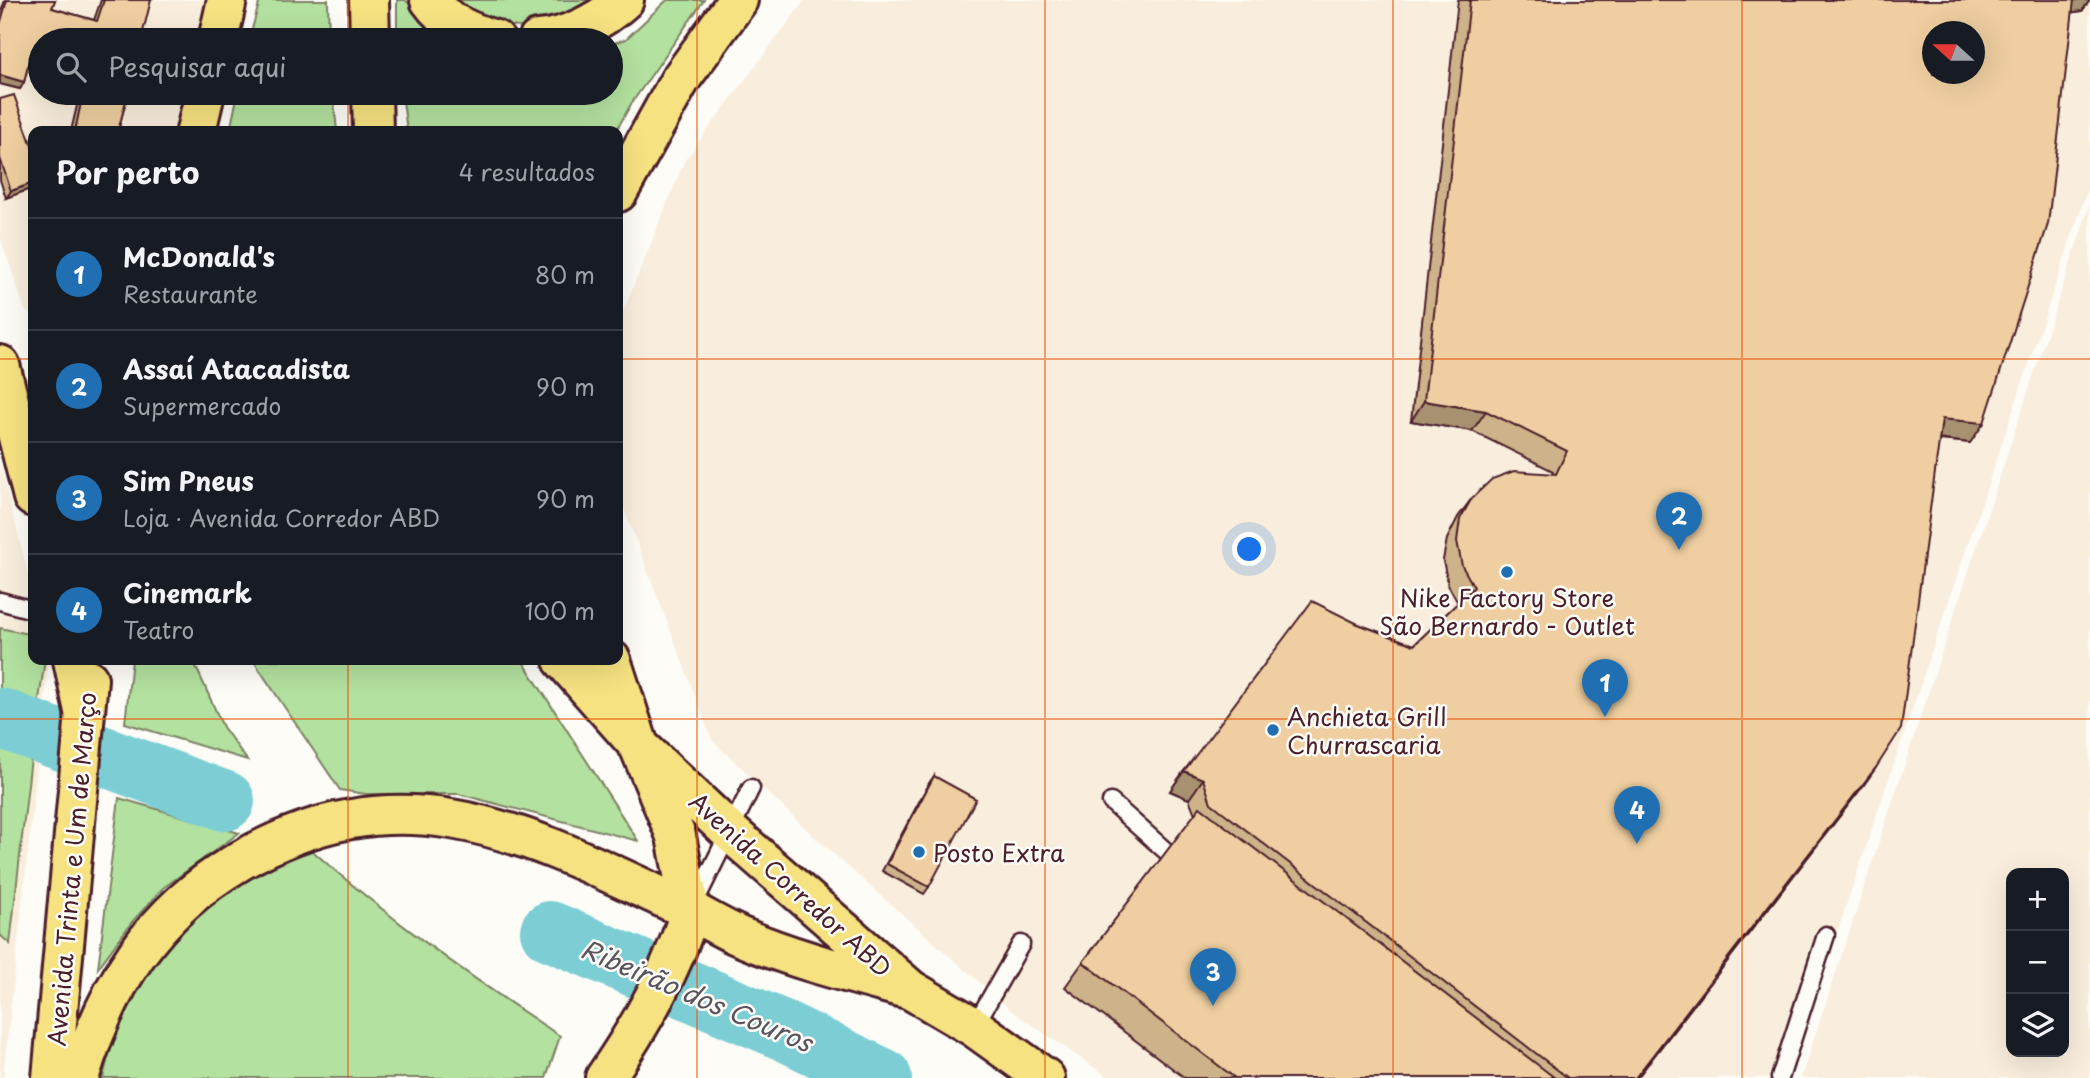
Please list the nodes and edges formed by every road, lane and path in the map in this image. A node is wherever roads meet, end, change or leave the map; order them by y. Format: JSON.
{"nodes":[{"id":1,"x":227,"y":0,"type":"edge"},
{"id":2,"x":369,"y":0,"type":"edge"},
{"id":3,"x":430,"y":0,"type":"edge"},
{"id":4,"x":624,"y":0,"type":"edge"},
{"id":5,"x":738,"y":0,"type":"edge"},
{"id":6,"x":221,"y":28,"type":"edge"},
{"id":7,"x":370,"y":28,"type":"edge"},
{"id":8,"x":462,"y":28,"type":"edge"},
{"id":9,"x":578,"y":28,"type":"edge"},
{"id":10,"x":202,"y":105,"type":"edge"},
{"id":11,"x":372,"y":105,"type":"edge"},
{"id":12,"x":197,"y":126,"type":"edge"},
{"id":13,"x":373,"y":126,"type":"edge"},
{"id":14,"x":623,"y":183,"type":"edge"},
{"id":15,"x":0,"y":365,"type":"edge"},
{"id":16,"x":28,"y":477,"type":"edge"},
{"id":17,"x":0,"y":601,"type":"edge"},
{"id":18,"x":28,"y":609,"type":"edge"},
{"id":19,"x":74,"y":665,"type":"edge"},
{"id":20,"x":89,"y":665,"type":"edge"},
{"id":21,"x":566,"y":665,"type":"edge"},
{"id":22,"x":613,"y":665,"type":"edge"},
{"id":23,"x":83,"y":720,"type":"junction"},
{"id":24,"x":639,"y":746,"type":"junction"},
{"id":25,"x":751,"y":788,"type":"dead end"},
{"id":26,"x":1111,"y":802,"type":"dead end"},
{"id":27,"x":730,"y":832,"type":"junction"},
{"id":28,"x":1167,"y":852,"type":"edge"},
{"id":29,"x":686,"y":925,"type":"junction"},
{"id":30,"x":1826,"y":935,"type":"dead end"},
{"id":31,"x":1021,"y":944,"type":"dead end"},
{"id":32,"x":911,"y":990,"type":"junction"},
{"id":33,"x":974,"y":1027,"type":"junction"},
{"id":34,"x":52,"y":1078,"type":"edge"},
{"id":35,"x":79,"y":1078,"type":"edge"},
{"id":36,"x":605,"y":1078,"type":"edge"},
{"id":37,"x":1045,"y":1078,"type":"edge"},
{"id":38,"x":1780,"y":1078,"type":"edge"}],
"edges":[{"from":1,"to":6,"type":"main road"},
{"from":2,"to":7,"type":"main road"},
{"from":3,"to":8,"type":"main road"},
{"from":4,"to":9,"type":"main road"},
{"from":5,"to":14,"type":"main road"},
{"from":10,"to":12,"type":"main road"},
{"from":11,"to":13,"type":"main road"},
{"from":15,"to":16,"type":"main road"},
{"from":17,"to":18,"type":"lane"},
{"from":19,"to":23,"type":"main road"},
{"from":20,"to":23,"type":"main road","name":"Avenida Trinta e Um de Março"},
{"from":21,"to":24,"type":"main road","name":"Avenida Corredor ABD"},
{"from":22,"to":24,"type":"main road"},
{"from":23,"to":34,"type":"main road","name":"Avenida Trinta e Um de Março"},
{"from":24,"to":27,"type":"main road","name":"Avenida Corredor ABD"},
{"from":24,"to":29,"type":"main road"},
{"from":25,"to":27,"type":"lane"},
{"from":26,"to":28,"type":"lane"},
{"from":27,"to":29,"type":"lane"},
{"from":27,"to":32,"type":"main road","name":"Avenida Corredor ABD"},
{"from":29,"to":32,"type":"main road"},
{"from":29,"to":35,"type":"main road"},
{"from":29,"to":36,"type":"main road"},
{"from":30,"to":38,"type":"lane"},
{"from":31,"to":33,"type":"lane"},
{"from":32,"to":33,"type":"main road","name":"Avenida Corredor ABD"},
{"from":33,"to":37,"type":"main road","name":"Avenida Corredor ABD"}]}
